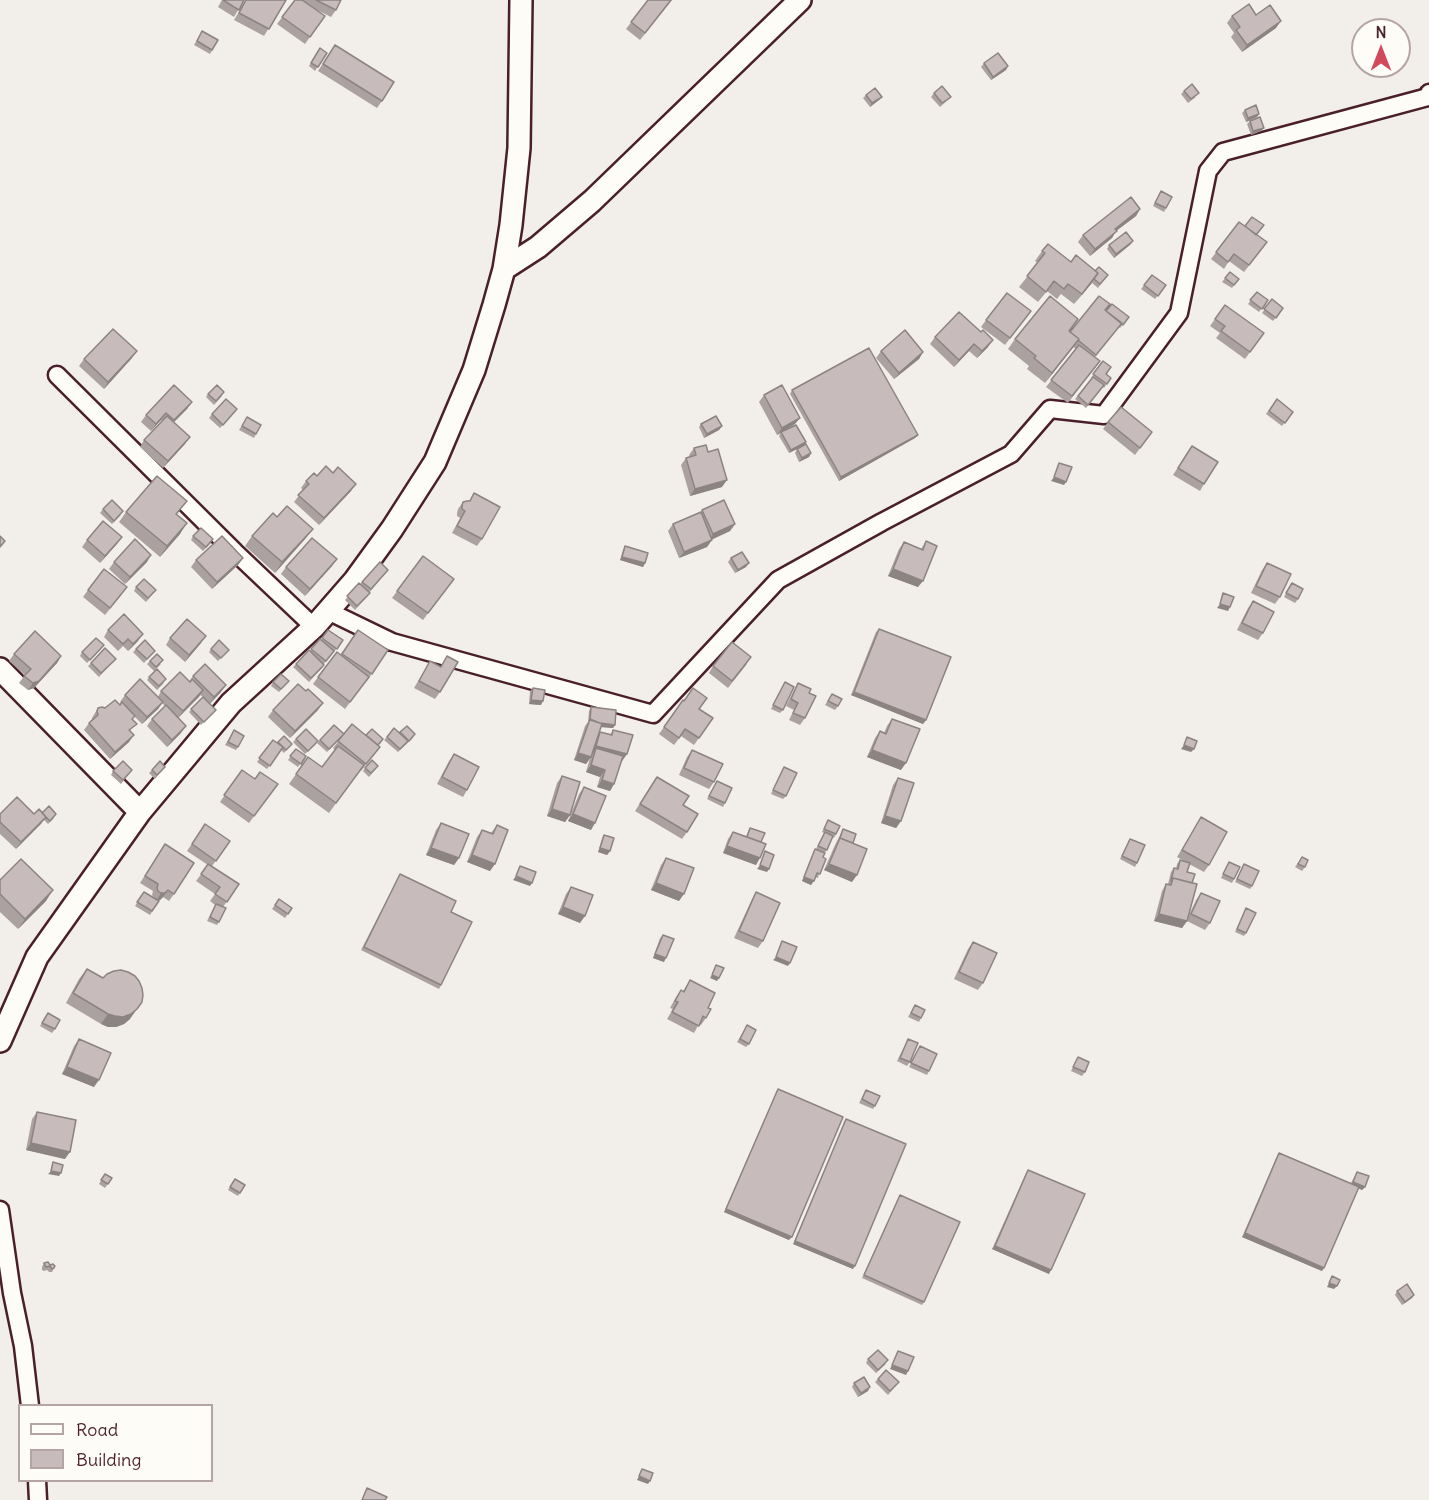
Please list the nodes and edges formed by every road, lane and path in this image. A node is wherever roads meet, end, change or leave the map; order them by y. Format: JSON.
{"nodes":[{"id":1,"x":521,"y":0,"type":"edge"},
{"id":2,"x":800,"y":0,"type":"edge"},
{"id":3,"x":1429,"y":93,"type":"edge"},
{"id":4,"x":504,"y":269,"type":"junction"},
{"id":5,"x":57,"y":375,"type":"dead end"},
{"id":6,"x":321,"y":619,"type":"junction"},
{"id":7,"x":0,"y":669,"type":"edge"},
{"id":8,"x":140,"y":812,"type":"junction"},
{"id":9,"x":0,"y":1041,"type":"edge"},
{"id":10,"x":0,"y":1210,"type":"edge"},
{"id":11,"x":30,"y":1404,"type":"edge"},
{"id":12,"x":37,"y":1482,"type":"edge"},
{"id":13,"x":38,"y":1500,"type":"edge"}],
"edges":[{"from":1,"to":4,"type":"street"},
{"from":2,"to":4,"type":"street"},
{"from":3,"to":6,"type":"street"},
{"from":4,"to":6,"type":"street"},
{"from":5,"to":6,"type":"street"},
{"from":6,"to":8,"type":"street"},
{"from":7,"to":8,"type":"street"},
{"from":8,"to":9,"type":"street"},
{"from":10,"to":11,"type":"street"},
{"from":12,"to":13,"type":"street"}]}
